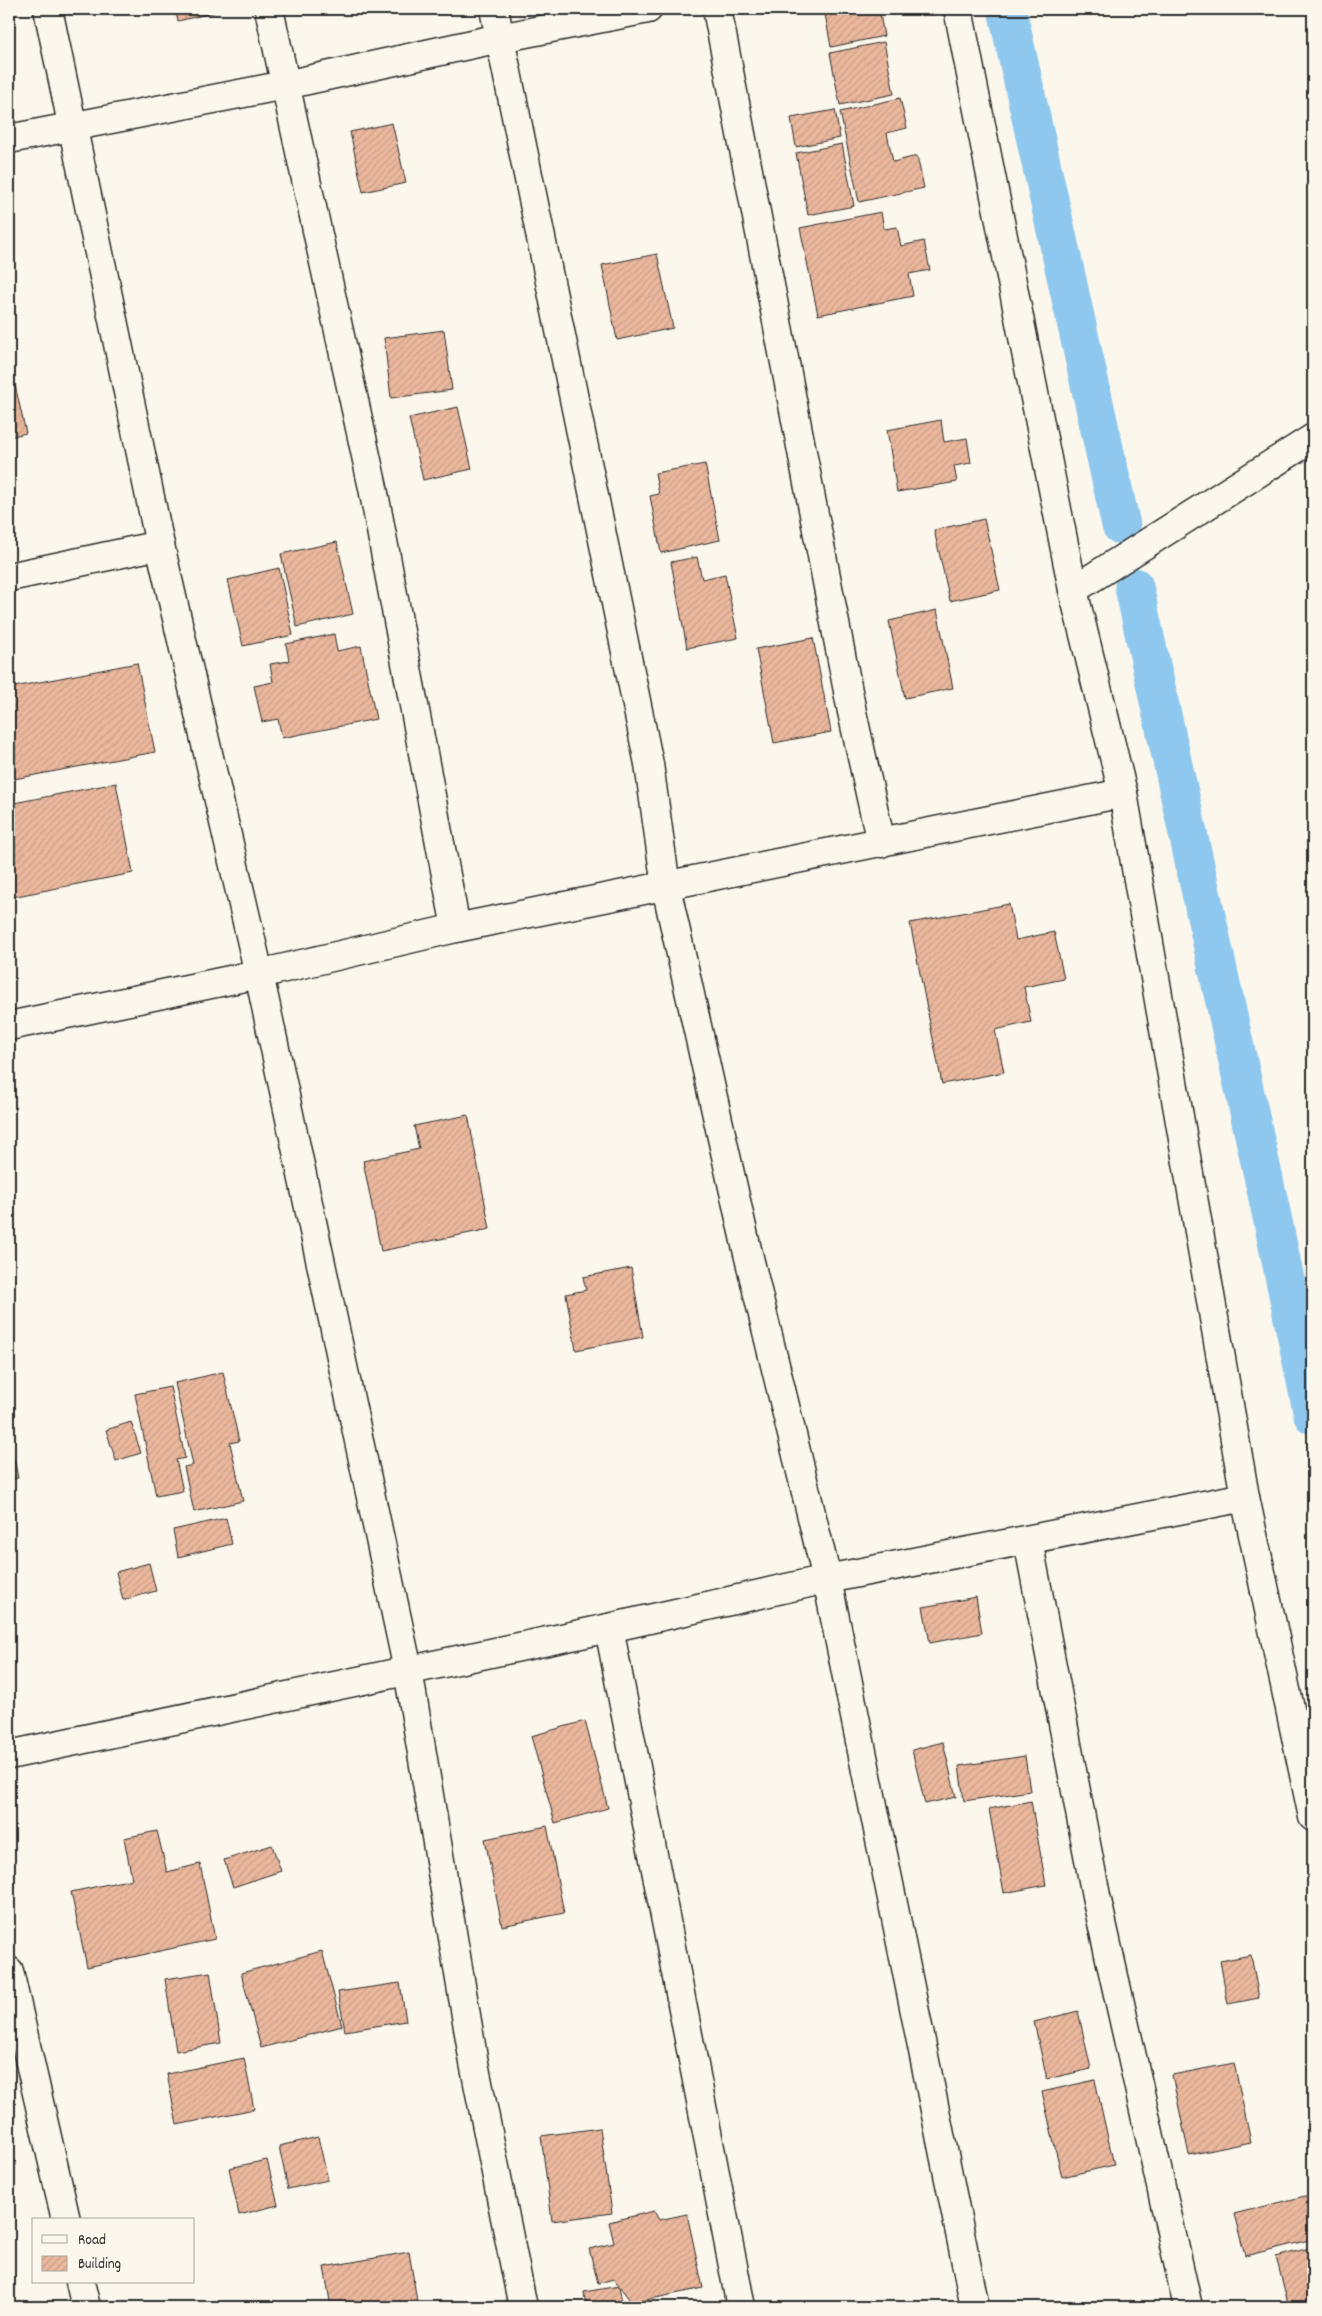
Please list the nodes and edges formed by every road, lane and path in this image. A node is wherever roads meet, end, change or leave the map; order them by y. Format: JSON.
{"nodes":[{"id":1,"x":48,"y":9,"type":"edge"},
{"id":2,"x":269,"y":9,"type":"edge"},
{"id":3,"x":494,"y":9,"type":"edge"},
{"id":4,"x":648,"y":9,"type":"edge"},
{"id":5,"x":717,"y":9,"type":"edge"},
{"id":6,"x":958,"y":9,"type":"edge"},
{"id":7,"x":500,"y":38,"type":"junction"},
{"id":8,"x":285,"y":85,"type":"junction"},
{"id":9,"x":74,"y":126,"type":"junction"},
{"id":10,"x":9,"y":140,"type":"edge"},
{"id":11,"x":1313,"y":438,"type":"edge"},
{"id":12,"x":160,"y":545,"type":"junction"},
{"id":13,"x":9,"y":577,"type":"edge"},
{"id":14,"x":1074,"y":590,"type":"junction"},
{"id":15,"x":1123,"y":793,"type":"junction"},
{"id":16,"x":881,"y":843,"type":"junction"},
{"id":17,"x":666,"y":887,"type":"junction"},
{"id":18,"x":456,"y":928,"type":"junction"},
{"id":19,"x":258,"y":974,"type":"junction"},
{"id":20,"x":9,"y":1026,"type":"edge"},
{"id":21,"x":1245,"y":1497,"type":"junction"},
{"id":22,"x":1028,"y":1540,"type":"junction"},
{"id":23,"x":827,"y":1579,"type":"junction"},
{"id":24,"x":609,"y":1628,"type":"junction"},
{"id":25,"x":408,"y":1670,"type":"junction"},
{"id":26,"x":9,"y":1754,"type":"edge"},
{"id":27,"x":1313,"y":1817,"type":"edge"},
{"id":28,"x":9,"y":1971,"type":"edge"},
{"id":29,"x":66,"y":2218,"type":"edge"},
{"id":30,"x":80,"y":2284,"type":"edge"},
{"id":31,"x":86,"y":2307,"type":"edge"},
{"id":32,"x":524,"y":2307,"type":"edge"},
{"id":33,"x":741,"y":2307,"type":"edge"},
{"id":34,"x":975,"y":2307,"type":"edge"},
{"id":35,"x":1188,"y":2307,"type":"edge"}],
"edges":[{"from":1,"to":9,"type":"street"},
{"from":2,"to":8,"type":"street"},
{"from":3,"to":7,"type":"street"},
{"from":4,"to":7,"type":"street"},
{"from":5,"to":16,"type":"street"},
{"from":6,"to":14,"type":"street"},
{"from":7,"to":8,"type":"street"},
{"from":7,"to":17,"type":"street"},
{"from":8,"to":9,"type":"street"},
{"from":8,"to":18,"type":"street"},
{"from":9,"to":10,"type":"street"},
{"from":9,"to":12,"type":"street"},
{"from":11,"to":14,"type":"street"},
{"from":12,"to":13,"type":"street"},
{"from":12,"to":19,"type":"street"},
{"from":14,"to":15,"type":"street"},
{"from":15,"to":16,"type":"street"},
{"from":15,"to":21,"type":"street"},
{"from":16,"to":17,"type":"street"},
{"from":17,"to":18,"type":"street"},
{"from":17,"to":23,"type":"street"},
{"from":18,"to":19,"type":"street"},
{"from":19,"to":20,"type":"street"},
{"from":19,"to":25,"type":"street"},
{"from":21,"to":22,"type":"street"},
{"from":21,"to":27,"type":"street"},
{"from":22,"to":23,"type":"street"},
{"from":22,"to":35,"type":"street"},
{"from":23,"to":24,"type":"street"},
{"from":23,"to":34,"type":"street"},
{"from":24,"to":25,"type":"street"},
{"from":24,"to":33,"type":"street"},
{"from":25,"to":26,"type":"street"},
{"from":25,"to":32,"type":"street"},
{"from":28,"to":29,"type":"street"},
{"from":30,"to":31,"type":"street"}]}
